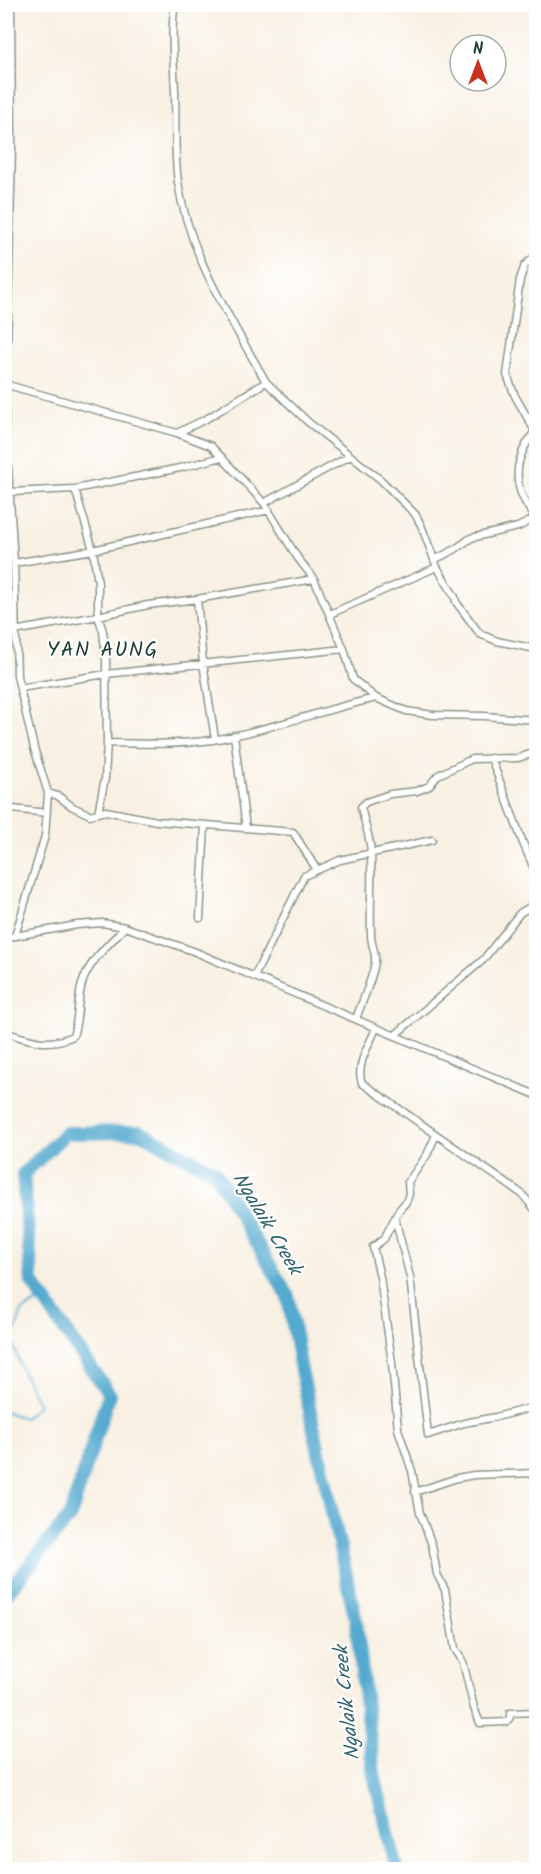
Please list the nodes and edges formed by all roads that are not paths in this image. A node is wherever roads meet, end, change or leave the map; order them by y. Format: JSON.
{"nodes":[{"id":1,"x":11,"y":4,"type":"edge"},
{"id":2,"x":175,"y":4,"type":"edge"},
{"id":3,"x":537,"y":256,"type":"edge"},
{"id":4,"x":266,"y":382,"type":"junction"},
{"id":5,"x":5,"y":384,"type":"edge"},
{"id":6,"x":536,"y":431,"type":"edge"},
{"id":7,"x":177,"y":433,"type":"junction"},
{"id":8,"x":5,"y":434,"type":"edge"},
{"id":9,"x":350,"y":456,"type":"junction"},
{"id":10,"x":222,"y":457,"type":"junction"},
{"id":11,"x":6,"y":465,"type":"edge"},
{"id":12,"x":75,"y":489,"type":"junction"},
{"id":13,"x":10,"y":492,"type":"junction"},
{"id":14,"x":264,"y":503,"type":"junction"},
{"id":15,"x":269,"y":510,"type":"junction"},
{"id":16,"x":537,"y":518,"type":"edge"},
{"id":17,"x":93,"y":550,"type":"junction"},
{"id":18,"x":14,"y":563,"type":"junction"},
{"id":19,"x":435,"y":564,"type":"junction"},
{"id":20,"x":314,"y":579,"type":"junction"},
{"id":21,"x":196,"y":599,"type":"junction"},
{"id":22,"x":330,"y":614,"type":"junction"},
{"id":23,"x":98,"y":616,"type":"junction"},
{"id":24,"x":14,"y":631,"type":"junction"},
{"id":25,"x":537,"y":649,"type":"edge"},
{"id":26,"x":344,"y":650,"type":"junction"},
{"id":27,"x":203,"y":663,"type":"junction"},
{"id":28,"x":106,"y":674,"type":"junction"},
{"id":29,"x":20,"y":688,"type":"junction"},
{"id":30,"x":376,"y":698,"type":"junction"},
{"id":31,"x":537,"y":720,"type":"edge"},
{"id":32,"x":234,"y":735,"type":"junction"},
{"id":33,"x":215,"y":739,"type":"junction"},
{"id":34,"x":107,"y":743,"type":"junction"},
{"id":35,"x":537,"y":752,"type":"edge"},
{"id":36,"x":491,"y":758,"type":"junction"},
{"id":37,"x":48,"y":793,"type":"junction"},
{"id":38,"x":4,"y":808,"type":"edge"},
{"id":39,"x":47,"y":813,"type":"junction"},
{"id":40,"x":98,"y":813,"type":"junction"},
{"id":41,"x":206,"y":825,"type":"junction"},
{"id":42,"x":246,"y":828,"type":"junction"},
{"id":43,"x":432,"y":840,"type":"dead end"},
{"id":44,"x":371,"y":853,"type":"junction"},
{"id":45,"x":316,"y":870,"type":"junction"},
{"id":46,"x":537,"y":873,"type":"edge"},
{"id":47,"x":537,"y":903,"type":"edge"},
{"id":48,"x":200,"y":918,"type":"dead end"},
{"id":49,"x":125,"y":927,"type":"junction"},
{"id":50,"x":15,"y":936,"type":"junction"},
{"id":51,"x":4,"y":938,"type":"edge"},
{"id":52,"x":254,"y":977,"type":"junction"},
{"id":53,"x":356,"y":1019,"type":"junction"},
{"id":54,"x":376,"y":1028,"type":"junction"},
{"id":55,"x":4,"y":1032,"type":"edge"},
{"id":56,"x":395,"y":1035,"type":"junction"},
{"id":57,"x":537,"y":1095,"type":"edge"},
{"id":58,"x":436,"y":1136,"type":"junction"},
{"id":59,"x":537,"y":1211,"type":"edge"},
{"id":60,"x":395,"y":1218,"type":"junction"},
{"id":61,"x":537,"y":1410,"type":"edge"},
{"id":62,"x":537,"y":1473,"type":"edge"},
{"id":63,"x":415,"y":1492,"type":"junction"},
{"id":64,"x":537,"y":1712,"type":"edge"}],
"edges":[{"from":1,"to":5,"type":"street"},
{"from":2,"to":4,"type":"street"},
{"from":3,"to":6,"type":"street"},
{"from":4,"to":7,"type":"street"},
{"from":4,"to":9,"type":"street"},
{"from":5,"to":7,"type":"street"},
{"from":5,"to":8,"type":"street"},
{"from":6,"to":16,"type":"street"},
{"from":7,"to":10,"type":"street"},
{"from":8,"to":11,"type":"street"},
{"from":9,"to":14,"type":"street"},
{"from":9,"to":19,"type":"street"},
{"from":10,"to":12,"type":"street"},
{"from":10,"to":14,"type":"street"},
{"from":11,"to":13,"type":"street"},
{"from":12,"to":13,"type":"street"},
{"from":12,"to":17,"type":"street"},
{"from":13,"to":18,"type":"street"},
{"from":14,"to":15,"type":"street"},
{"from":15,"to":17,"type":"street"},
{"from":15,"to":20,"type":"street"},
{"from":16,"to":19,"type":"street"},
{"from":17,"to":18,"type":"street"},
{"from":17,"to":23,"type":"street"},
{"from":18,"to":24,"type":"street"},
{"from":19,"to":22,"type":"street"},
{"from":19,"to":25,"type":"street"},
{"from":20,"to":21,"type":"street"},
{"from":20,"to":22,"type":"street"},
{"from":21,"to":23,"type":"street"},
{"from":21,"to":27,"type":"street"},
{"from":22,"to":26,"type":"street"},
{"from":23,"to":24,"type":"street"},
{"from":23,"to":28,"type":"street"},
{"from":24,"to":29,"type":"street"},
{"from":26,"to":27,"type":"street"},
{"from":26,"to":30,"type":"street"},
{"from":27,"to":28,"type":"street"},
{"from":27,"to":33,"type":"street"},
{"from":28,"to":29,"type":"street"},
{"from":28,"to":34,"type":"street"},
{"from":29,"to":37,"type":"street"},
{"from":30,"to":31,"type":"street"},
{"from":30,"to":32,"type":"street"},
{"from":32,"to":33,"type":"street"},
{"from":32,"to":42,"type":"street"},
{"from":33,"to":34,"type":"street"},
{"from":34,"to":40,"type":"street"},
{"from":35,"to":36,"type":"street"},
{"from":36,"to":44,"type":"street"},
{"from":36,"to":46,"type":"street"},
{"from":37,"to":39,"type":"street"},
{"from":37,"to":40,"type":"street"},
{"from":38,"to":39,"type":"street"},
{"from":39,"to":50,"type":"street"},
{"from":40,"to":41,"type":"street"},
{"from":41,"to":42,"type":"street"},
{"from":41,"to":48,"type":"street"},
{"from":42,"to":45,"type":"street"},
{"from":43,"to":44,"type":"street"},
{"from":44,"to":45,"type":"street"},
{"from":44,"to":53,"type":"street"},
{"from":45,"to":52,"type":"street"},
{"from":47,"to":56,"type":"street"},
{"from":49,"to":50,"type":"street"},
{"from":49,"to":52,"type":"street"},
{"from":49,"to":55,"type":"street"},
{"from":50,"to":51,"type":"street"},
{"from":52,"to":53,"type":"street"},
{"from":53,"to":54,"type":"street"},
{"from":54,"to":56,"type":"street"},
{"from":54,"to":58,"type":"street"},
{"from":56,"to":57,"type":"street"},
{"from":58,"to":59,"type":"street"},
{"from":58,"to":60,"type":"street"},
{"from":60,"to":61,"type":"street"},
{"from":60,"to":63,"type":"street"},
{"from":62,"to":63,"type":"street"},
{"from":63,"to":64,"type":"street"}]}
